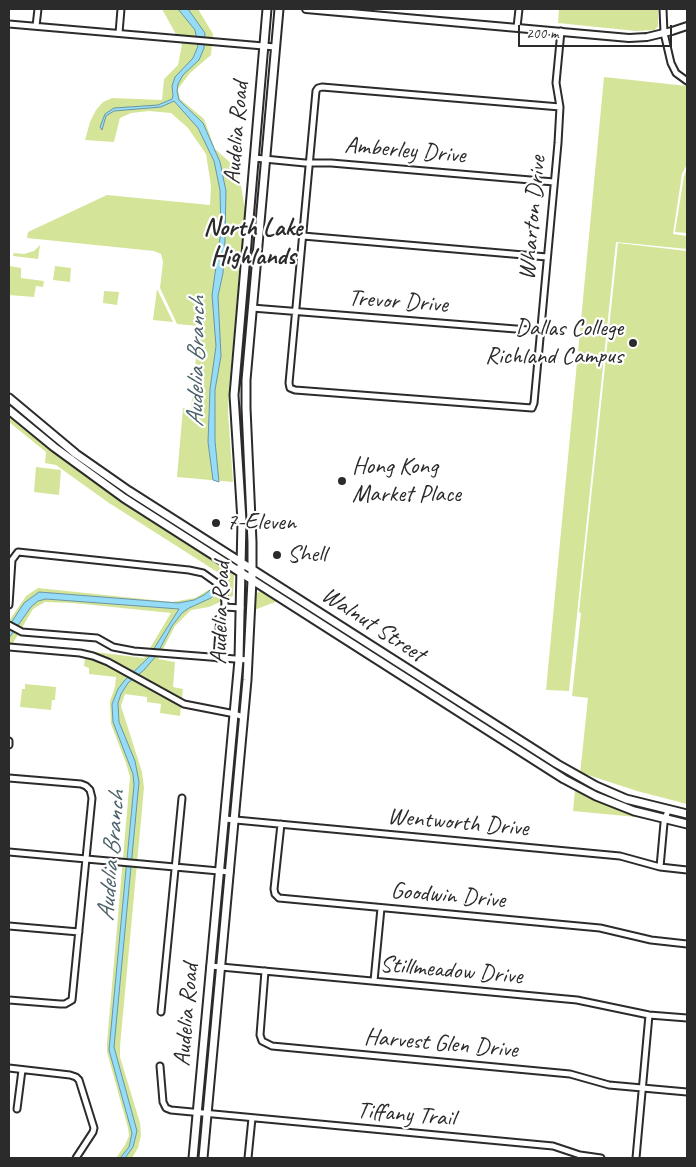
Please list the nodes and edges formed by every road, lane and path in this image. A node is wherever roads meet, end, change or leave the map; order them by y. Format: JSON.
{"nodes":[{"id":1,"x":38,"y":9,"type":"edge"},
{"id":2,"x":121,"y":9,"type":"edge"},
{"id":3,"x":268,"y":9,"type":"edge"},
{"id":4,"x":279,"y":9,"type":"edge"},
{"id":5,"x":306,"y":9,"type":"edge"},
{"id":6,"x":519,"y":9,"type":"edge"},
{"id":7,"x":663,"y":9,"type":"edge"},
{"id":8,"x":9,"y":24,"type":"edge"},
{"id":9,"x":36,"y":26,"type":"junction"},
{"id":10,"x":687,"y":26,"type":"edge"},
{"id":11,"x":517,"y":27,"type":"junction"},
{"id":12,"x":561,"y":31,"type":"junction"},
{"id":13,"x":119,"y":33,"type":"junction"},
{"id":14,"x":664,"y":33,"type":"junction"},
{"id":15,"x":264,"y":46,"type":"junction"},
{"id":16,"x":276,"y":47,"type":"junction"},
{"id":17,"x":687,"y":81,"type":"edge"},
{"id":18,"x":560,"y":107,"type":"junction"},
{"id":19,"x":254,"y":158,"type":"junction"},
{"id":20,"x":266,"y":160,"type":"junction"},
{"id":21,"x":309,"y":163,"type":"junction"},
{"id":22,"x":554,"y":182,"type":"junction"},
{"id":23,"x":250,"y":196,"type":"junction"},
{"id":24,"x":262,"y":197,"type":"junction"},
{"id":25,"x":250,"y":205,"type":"junction"},
{"id":26,"x":262,"y":206,"type":"junction"},
{"id":27,"x":303,"y":236,"type":"junction"},
{"id":28,"x":547,"y":256,"type":"junction"},
{"id":29,"x":241,"y":307,"type":"junction"},
{"id":30,"x":252,"y":308,"type":"junction"},
{"id":31,"x":295,"y":311,"type":"junction"},
{"id":32,"x":541,"y":331,"type":"junction"},
{"id":33,"x":9,"y":398,"type":"edge"},
{"id":34,"x":9,"y":410,"type":"edge"},
{"id":35,"x":236,"y":432,"type":"junction"},
{"id":36,"x":247,"y":432,"type":"junction"},
{"id":37,"x":242,"y":564,"type":"junction"},
{"id":38,"x":252,"y":570,"type":"junction"},
{"id":39,"x":242,"y":573,"type":"junction"},
{"id":40,"x":252,"y":580,"type":"junction"},
{"id":41,"x":9,"y":605,"type":"edge"},
{"id":42,"x":224,"y":607,"type":"junction"},
{"id":43,"x":241,"y":608,"type":"junction"},
{"id":44,"x":9,"y":625,"type":"edge"},
{"id":45,"x":9,"y":647,"type":"edge"},
{"id":46,"x":216,"y":658,"type":"junction"},
{"id":47,"x":391,"y":658,"type":"junction"},
{"id":48,"x":239,"y":660,"type":"junction"},
{"id":49,"x":248,"y":660,"type":"junction"},
{"id":50,"x":385,"y":665,"type":"junction"},
{"id":51,"x":464,"y":705,"type":"junction"},
{"id":52,"x":459,"y":712,"type":"junction"},
{"id":53,"x":235,"y":714,"type":"junction"},
{"id":54,"x":244,"y":718,"type":"junction"},
{"id":55,"x":9,"y":741,"type":"edge"},
{"id":56,"x":9,"y":745,"type":"edge"},
{"id":57,"x":527,"y":756,"type":"junction"},
{"id":58,"x":557,"y":764,"type":"junction"},
{"id":59,"x":9,"y":778,"type":"edge"},
{"id":60,"x":182,"y":798,"type":"dead end"},
{"id":61,"x":668,"y":810,"type":"junction"},
{"id":62,"x":687,"y":814,"type":"edge"},
{"id":63,"x":225,"y":819,"type":"junction"},
{"id":64,"x":665,"y":819,"type":"junction"},
{"id":65,"x":234,"y":820,"type":"junction"},
{"id":66,"x":280,"y":824,"type":"junction"},
{"id":67,"x":687,"y":824,"type":"edge"},
{"id":68,"x":9,"y":852,"type":"edge"},
{"id":69,"x":86,"y":859,"type":"junction"},
{"id":70,"x":175,"y":867,"type":"junction"},
{"id":71,"x":660,"y":867,"type":"junction"},
{"id":72,"x":687,"y":870,"type":"edge"},
{"id":73,"x":219,"y":871,"type":"junction"},
{"id":74,"x":230,"y":872,"type":"junction"},
{"id":75,"x":381,"y":908,"type":"junction"},
{"id":76,"x":9,"y":926,"type":"edge"},
{"id":77,"x":79,"y":932,"type":"junction"},
{"id":78,"x":687,"y":944,"type":"edge"},
{"id":79,"x":210,"y":966,"type":"junction"},
{"id":80,"x":221,"y":967,"type":"junction"},
{"id":81,"x":265,"y":971,"type":"junction"},
{"id":82,"x":374,"y":981,"type":"junction"},
{"id":83,"x":9,"y":1000,"type":"edge"},
{"id":84,"x":161,"y":1012,"type":"dead end"},
{"id":85,"x":649,"y":1015,"type":"junction"},
{"id":86,"x":687,"y":1018,"type":"edge"},
{"id":87,"x":160,"y":1066,"type":"dead end"},
{"id":88,"x":9,"y":1068,"type":"edge"},
{"id":89,"x":22,"y":1070,"type":"junction"},
{"id":90,"x":643,"y":1088,"type":"junction"},
{"id":91,"x":687,"y":1092,"type":"edge"},
{"id":92,"x":18,"y":1109,"type":"dead end"},
{"id":93,"x":197,"y":1113,"type":"junction"},
{"id":94,"x":208,"y":1114,"type":"junction"},
{"id":95,"x":252,"y":1118,"type":"junction"},
{"id":96,"x":76,"y":1158,"type":"edge"},
{"id":97,"x":193,"y":1158,"type":"edge"},
{"id":98,"x":203,"y":1158,"type":"edge"},
{"id":99,"x":248,"y":1158,"type":"edge"},
{"id":100,"x":601,"y":1158,"type":"edge"},
{"id":101,"x":636,"y":1158,"type":"edge"}],
"edges":[{"from":1,"to":9,"type":"street"},
{"from":2,"to":13,"type":"street"},
{"from":3,"to":15,"type":"main road","name":"Audelia Road"},
{"from":4,"to":16,"type":"main road","name":"Audelia Road"},
{"from":5,"to":11,"type":"street"},
{"from":6,"to":11,"type":"street"},
{"from":7,"to":14,"type":"street"},
{"from":8,"to":9,"type":"street"},
{"from":9,"to":13,"type":"street"},
{"from":10,"to":14,"type":"street"},
{"from":11,"to":12,"type":"street"},
{"from":12,"to":14,"type":"street"},
{"from":12,"to":18,"type":"street","name":"Wharton Drive"},
{"from":13,"to":15,"type":"street"},
{"from":14,"to":17,"type":"street"},
{"from":15,"to":16,"type":"street"},
{"from":15,"to":19,"type":"main road","name":"Audelia Road"},
{"from":16,"to":20,"type":"main road","name":"Audelia Road"},
{"from":18,"to":21,"type":"street"},
{"from":18,"to":22,"type":"street","name":"Wharton Drive"},
{"from":19,"to":20,"type":"street","name":"Amberley Drive"},
{"from":19,"to":23,"type":"main road","name":"Audelia Road"},
{"from":20,"to":21,"type":"street","name":"Amberley Drive"},
{"from":20,"to":24,"type":"main road","name":"Audelia Road"},
{"from":21,"to":22,"type":"street","name":"Amberley Drive"},
{"from":21,"to":27,"type":"street"},
{"from":22,"to":28,"type":"street","name":"Wharton Drive"},
{"from":23,"to":24,"type":"main road"},
{"from":23,"to":25,"type":"main road","name":"Audelia Road"},
{"from":24,"to":26,"type":"main road","name":"Audelia Road"},
{"from":25,"to":26,"type":"main road"},
{"from":25,"to":29,"type":"main road","name":"Audelia Road"},
{"from":26,"to":30,"type":"main road","name":"Audelia Road"},
{"from":27,"to":28,"type":"street"},
{"from":27,"to":31,"type":"street"},
{"from":28,"to":32,"type":"street","name":"Wharton Drive"},
{"from":29,"to":30,"type":"main road"},
{"from":29,"to":35,"type":"main road","name":"Audelia Road"},
{"from":30,"to":31,"type":"street","name":"Trevor Drive"},
{"from":30,"to":36,"type":"main road","name":"Audelia Road"},
{"from":31,"to":32,"type":"street","name":"Trevor Drive"},
{"from":31,"to":32,"type":"street","name":"Wharton Drive"},
{"from":33,"to":37,"type":"main road","name":"Walnut Street"},
{"from":34,"to":39,"type":"main road","name":"Walnut Street"},
{"from":35,"to":36,"type":"main road"},
{"from":35,"to":37,"type":"main road","name":"Audelia Road"},
{"from":36,"to":38,"type":"main road","name":"Audelia Road"},
{"from":37,"to":38,"type":"main road","name":"Walnut Street"},
{"from":37,"to":39,"type":"main road","name":"Audelia Road"},
{"from":38,"to":40,"type":"main road","name":"Audelia Road"},
{"from":38,"to":47,"type":"main road","name":"Walnut Street"},
{"from":39,"to":40,"type":"main road","name":"Walnut Street"},
{"from":39,"to":43,"type":"main road","name":"Audelia Road"},
{"from":40,"to":49,"type":"main road","name":"Audelia Road"},
{"from":40,"to":50,"type":"main road","name":"Walnut Street"},
{"from":41,"to":42,"type":"street"},
{"from":42,"to":43,"type":"street"},
{"from":42,"to":46,"type":"street"},
{"from":43,"to":48,"type":"main road","name":"Audelia Road"},
{"from":44,"to":46,"type":"street"},
{"from":45,"to":53,"type":"street"},
{"from":46,"to":48,"type":"street"},
{"from":47,"to":50,"type":"main road"},
{"from":47,"to":51,"type":"main road","name":"Walnut Street"},
{"from":48,"to":49,"type":"street"},
{"from":48,"to":53,"type":"main road","name":"Audelia Road"},
{"from":49,"to":54,"type":"main road","name":"Audelia Road"},
{"from":50,"to":52,"type":"main road","name":"Walnut Street"},
{"from":51,"to":52,"type":"main road"},
{"from":51,"to":58,"type":"main road","name":"Walnut Street"},
{"from":52,"to":57,"type":"main road","name":"Walnut Street"},
{"from":53,"to":54,"type":"street"},
{"from":53,"to":63,"type":"main road","name":"Audelia Road"},
{"from":54,"to":65,"type":"main road","name":"Audelia Road"},
{"from":55,"to":56,"type":"street"},
{"from":57,"to":58,"type":"main road"},
{"from":57,"to":64,"type":"main road","name":"Walnut Street"},
{"from":58,"to":61,"type":"main road","name":"Walnut Street"},
{"from":59,"to":69,"type":"street"},
{"from":60,"to":70,"type":"street"},
{"from":61,"to":62,"type":"main road","name":"Walnut Street"},
{"from":61,"to":64,"type":"street"},
{"from":63,"to":65,"type":"street","name":"Wentworth Drive"},
{"from":63,"to":73,"type":"main road","name":"Audelia Road"},
{"from":64,"to":67,"type":"main road","name":"Walnut Street"},
{"from":64,"to":71,"type":"street"},
{"from":65,"to":66,"type":"street","name":"Wentworth Drive"},
{"from":65,"to":74,"type":"main road","name":"Audelia Road"},
{"from":66,"to":71,"type":"street","name":"Wentworth Drive"},
{"from":66,"to":75,"type":"street","name":"Goodwin Drive"},
{"from":68,"to":69,"type":"street"},
{"from":69,"to":70,"type":"street"},
{"from":69,"to":77,"type":"street"},
{"from":70,"to":73,"type":"street"},
{"from":70,"to":84,"type":"street"},
{"from":71,"to":72,"type":"street","name":"Wentworth Drive"},
{"from":73,"to":74,"type":"street"},
{"from":73,"to":79,"type":"main road","name":"Audelia Road"},
{"from":74,"to":80,"type":"main road","name":"Audelia Road"},
{"from":75,"to":78,"type":"street","name":"Goodwin Drive"},
{"from":75,"to":82,"type":"street"},
{"from":76,"to":77,"type":"street"},
{"from":77,"to":83,"type":"street"},
{"from":79,"to":80,"type":"street","name":"Stillmeadow Drive"},
{"from":79,"to":93,"type":"main road","name":"Audelia Road"},
{"from":80,"to":81,"type":"street","name":"Stillmeadow Drive"},
{"from":80,"to":94,"type":"main road","name":"Audelia Road"},
{"from":81,"to":82,"type":"street","name":"Stillmeadow Drive"},
{"from":81,"to":90,"type":"street","name":"Harvest Glen Drive"},
{"from":82,"to":85,"type":"street","name":"Stillmeadow Drive"},
{"from":85,"to":86,"type":"street","name":"Stillmeadow Drive"},
{"from":85,"to":90,"type":"street"},
{"from":87,"to":93,"type":"street","name":"Tiffany Trail"},
{"from":88,"to":89,"type":"street"},
{"from":89,"to":92,"type":"street"},
{"from":89,"to":96,"type":"street"},
{"from":90,"to":91,"type":"street","name":"Harvest Glen Drive"},
{"from":90,"to":101,"type":"street"},
{"from":93,"to":94,"type":"street","name":"Tiffany Trail"},
{"from":93,"to":97,"type":"main road","name":"Audelia Road"},
{"from":94,"to":95,"type":"street","name":"Tiffany Trail"},
{"from":94,"to":98,"type":"main road","name":"Audelia Road"},
{"from":95,"to":99,"type":"street"},
{"from":95,"to":100,"type":"street","name":"Tiffany Trail"}]}
